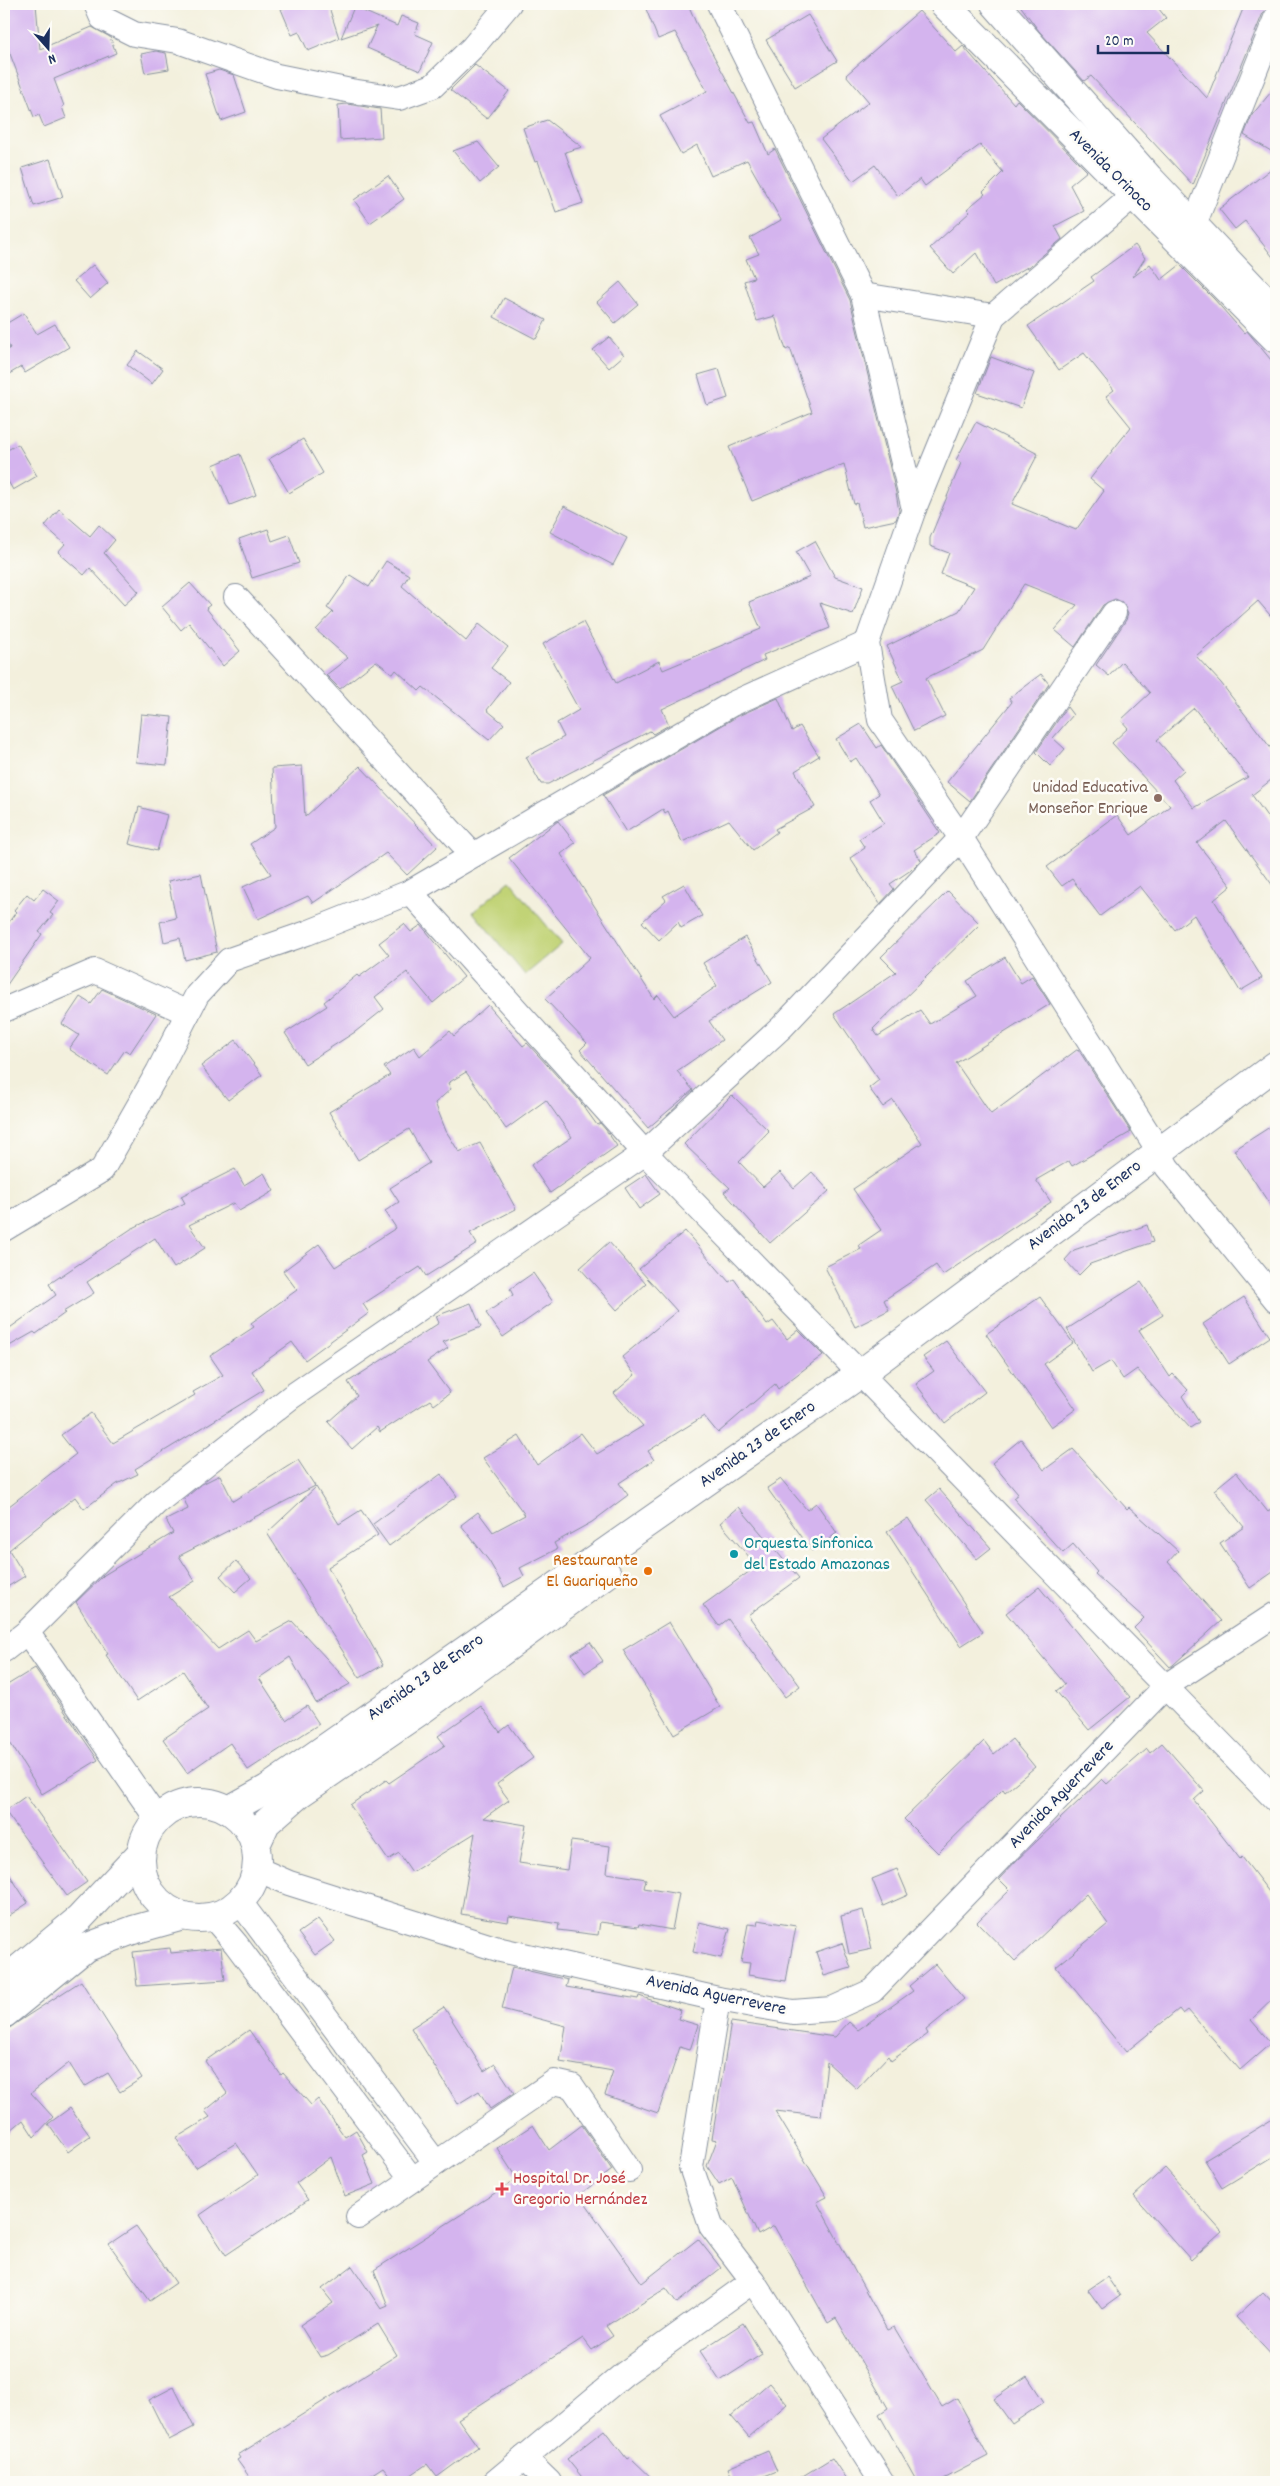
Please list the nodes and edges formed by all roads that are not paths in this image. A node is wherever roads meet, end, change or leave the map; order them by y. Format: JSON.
{"nodes":[{"id":1,"x":96,"y":4,"type":"edge"},
{"id":2,"x":509,"y":4,"type":"edge"},
{"id":3,"x":719,"y":4,"type":"edge"},
{"id":4,"x":944,"y":4,"type":"edge"},
{"id":5,"x":995,"y":4,"type":"edge"},
{"id":6,"x":1276,"y":18,"type":"edge"},
{"id":7,"x":1134,"y":195,"type":"junction"},
{"id":8,"x":1194,"y":225,"type":"junction"},
{"id":9,"x":862,"y":295,"type":"junction"},
{"id":10,"x":1276,"y":312,"type":"edge"},
{"id":11,"x":993,"y":316,"type":"junction"},
{"id":12,"x":1276,"y":339,"type":"edge"},
{"id":13,"x":914,"y":509,"type":"junction"},
{"id":14,"x":236,"y":597,"type":"dead end"},
{"id":15,"x":1114,"y":613,"type":"dead end"},
{"id":16,"x":867,"y":643,"type":"junction"},
{"id":17,"x":961,"y":838,"type":"junction"},
{"id":18,"x":473,"y":855,"type":"junction"},
{"id":19,"x":410,"y":892,"type":"junction"},
{"id":20,"x":4,"y":1010,"type":"edge"},
{"id":21,"x":188,"y":1013,"type":"junction"},
{"id":22,"x":1276,"y":1065,"type":"edge"},
{"id":23,"x":1276,"y":1087,"type":"edge"},
{"id":24,"x":645,"y":1153,"type":"junction"},
{"id":25,"x":1163,"y":1159,"type":"junction"},
{"id":26,"x":4,"y":1229,"type":"edge"},
{"id":27,"x":1276,"y":1300,"type":"edge"},
{"id":28,"x":866,"y":1380,"type":"junction"},
{"id":29,"x":1276,"y":1614,"type":"edge"},
{"id":30,"x":27,"y":1632,"type":"junction"},
{"id":31,"x":4,"y":1650,"type":"edge"},
{"id":32,"x":1166,"y":1686,"type":"junction"},
{"id":33,"x":1276,"y":1800,"type":"edge"},
{"id":34,"x":229,"y":1810,"type":"junction"},
{"id":35,"x":157,"y":1819,"type":"junction"},
{"id":36,"x":141,"y":1853,"type":"junction"},
{"id":37,"x":256,"y":1857,"type":"junction"},
{"id":38,"x":240,"y":1902,"type":"junction"},
{"id":39,"x":183,"y":1916,"type":"junction"},
{"id":40,"x":213,"y":1917,"type":"junction"},
{"id":41,"x":4,"y":1981,"type":"edge"},
{"id":42,"x":718,"y":1998,"type":"junction"},
{"id":43,"x":4,"y":2014,"type":"edge"},
{"id":44,"x":436,"y":2163,"type":"junction"},
{"id":45,"x":630,"y":2170,"type":"dead end"},
{"id":46,"x":412,"y":2179,"type":"junction"},
{"id":47,"x":358,"y":2217,"type":"dead end"},
{"id":48,"x":753,"y":2281,"type":"junction"},
{"id":49,"x":524,"y":2458,"type":"junction"},
{"id":50,"x":495,"y":2482,"type":"edge"},
{"id":51,"x":549,"y":2482,"type":"edge"},
{"id":52,"x":882,"y":2482,"type":"edge"}],
"edges":[{"from":1,"to":2,"type":"street"},
{"from":3,"to":9,"type":"street"},
{"from":4,"to":7,"type":"main road","name":"Avenida Orinoco"},
{"from":5,"to":8,"type":"main road","name":"Avenida Orinoco"},
{"from":6,"to":8,"type":"street"},
{"from":7,"to":11,"type":"street"},
{"from":7,"to":12,"type":"main road","name":"Avenida Orinoco"},
{"from":8,"to":10,"type":"main road","name":"Avenida Orinoco"},
{"from":9,"to":11,"type":"street"},
{"from":9,"to":13,"type":"street"},
{"from":11,"to":13,"type":"street"},
{"from":13,"to":16,"type":"street"},
{"from":14,"to":18,"type":"street"},
{"from":15,"to":17,"type":"street"},
{"from":16,"to":17,"type":"street"},
{"from":16,"to":18,"type":"street"},
{"from":17,"to":24,"type":"street"},
{"from":17,"to":25,"type":"street"},
{"from":18,"to":19,"type":"street"},
{"from":19,"to":21,"type":"street"},
{"from":19,"to":24,"type":"street"},
{"from":20,"to":21,"type":"street"},
{"from":21,"to":26,"type":"street"},
{"from":22,"to":25,"type":"main road","name":"Avenida 23 de Enero"},
{"from":23,"to":25,"type":"main road","name":"Avenida 23 de Enero"},
{"from":24,"to":28,"type":"street"},
{"from":24,"to":30,"type":"street"},
{"from":25,"to":27,"type":"street"},
{"from":25,"to":28,"type":"main road","name":"Avenida 23 de Enero"},
{"from":28,"to":32,"type":"street"},
{"from":28,"to":34,"type":"main road","name":"Avenida 23 de Enero"},
{"from":28,"to":37,"type":"main road","name":"Avenida 23 de Enero"},
{"from":29,"to":32,"type":"street","name":"Avenida Aguerrevere"},
{"from":30,"to":31,"type":"street"},
{"from":30,"to":35,"type":"street"},
{"from":32,"to":33,"type":"street"},
{"from":32,"to":42,"type":"street","name":"Avenida Aguerrevere"},
{"from":34,"to":35,"type":"main road","name":"Avenida 23 de Enero"},
{"from":34,"to":37,"type":"main road","name":"Avenida 23 de Enero"},
{"from":35,"to":36,"type":"main road","name":"Avenida 23 de Enero"},
{"from":36,"to":39,"type":"main road","name":"Avenida 23 de Enero"},
{"from":36,"to":41,"type":"main road","name":"Avenida 23 de Enero"},
{"from":37,"to":38,"type":"main road","name":"Avenida 23 de Enero"},
{"from":37,"to":42,"type":"street","name":"Avenida Aguerrevere"},
{"from":38,"to":40,"type":"main road","name":"Avenida 23 de Enero"},
{"from":38,"to":44,"type":"street"},
{"from":39,"to":40,"type":"main road","name":"Avenida 23 de Enero"},
{"from":39,"to":43,"type":"main road","name":"Avenida 23 de Enero"},
{"from":40,"to":46,"type":"street"},
{"from":42,"to":48,"type":"street"},
{"from":44,"to":45,"type":"street"},
{"from":44,"to":46,"type":"street"},
{"from":46,"to":47,"type":"street"},
{"from":48,"to":49,"type":"street"},
{"from":48,"to":52,"type":"street"},
{"from":49,"to":50,"type":"street"},
{"from":49,"to":51,"type":"street"}]}
